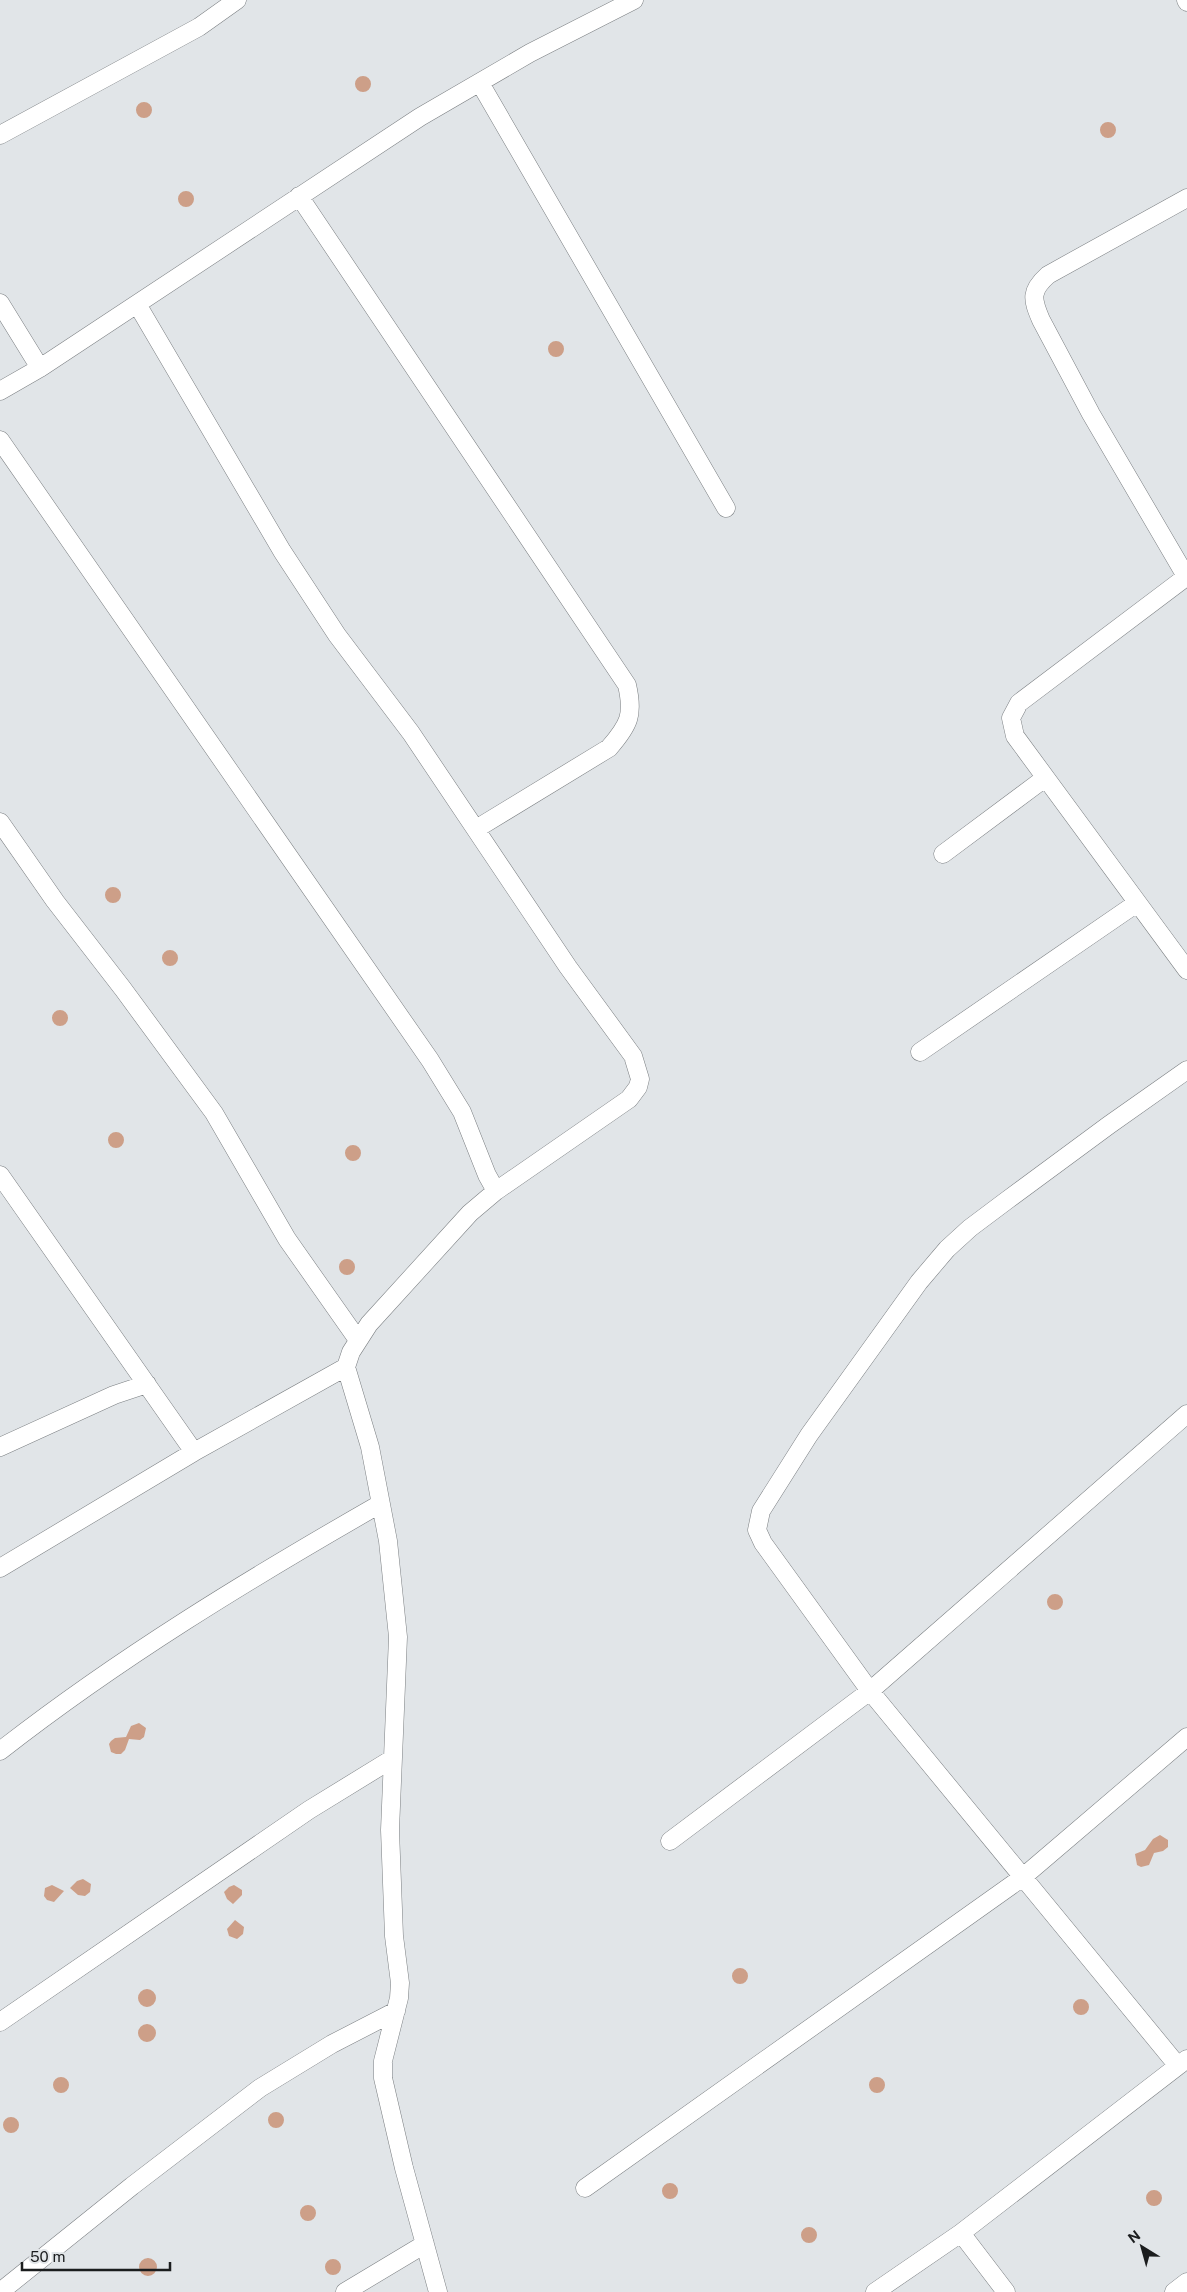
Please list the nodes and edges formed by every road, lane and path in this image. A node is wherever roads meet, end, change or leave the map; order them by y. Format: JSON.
{"nodes":[{"id":1,"x":237,"y":0,"type":"edge"},
{"id":2,"x":634,"y":0,"type":"edge"},
{"id":3,"x":480,"y":83,"type":"junction"},
{"id":4,"x":0,"y":135,"type":"edge"},
{"id":5,"x":299,"y":196,"type":"junction"},
{"id":6,"x":1187,"y":198,"type":"edge"},
{"id":7,"x":0,"y":303,"type":"edge"},
{"id":8,"x":137,"y":304,"type":"junction"},
{"id":9,"x":40,"y":368,"type":"junction"},
{"id":10,"x":0,"y":391,"type":"edge"},
{"id":11,"x":0,"y":440,"type":"edge"},
{"id":12,"x":726,"y":508,"type":"dead end"},
{"id":13,"x":1187,"y":577,"type":"edge"},
{"id":14,"x":1045,"y":778,"type":"junction"},
{"id":15,"x":0,"y":822,"type":"edge"},
{"id":16,"x":476,"y":829,"type":"junction"},
{"id":17,"x":943,"y":854,"type":"dead end"},
{"id":18,"x":1138,"y":902,"type":"junction"},
{"id":19,"x":1187,"y":970,"type":"edge"},
{"id":20,"x":920,"y":1052,"type":"dead end"},
{"id":21,"x":1187,"y":1070,"type":"edge"},
{"id":22,"x":0,"y":1175,"type":"edge"},
{"id":23,"x":496,"y":1191,"type":"junction"},
{"id":24,"x":358,"y":1340,"type":"junction"},
{"id":25,"x":346,"y":1367,"type":"junction"},
{"id":26,"x":147,"y":1384,"type":"junction"},
{"id":27,"x":1187,"y":1414,"type":"edge"},
{"id":28,"x":0,"y":1448,"type":"edge"},
{"id":29,"x":194,"y":1452,"type":"junction"},
{"id":30,"x":380,"y":1504,"type":"junction"},
{"id":31,"x":0,"y":1568,"type":"edge"},
{"id":32,"x":870,"y":1691,"type":"junction"},
{"id":33,"x":1187,"y":1737,"type":"edge"},
{"id":34,"x":0,"y":1750,"type":"edge"},
{"id":35,"x":392,"y":1759,"type":"junction"},
{"id":36,"x":670,"y":1841,"type":"dead end"},
{"id":37,"x":1023,"y":1877,"type":"junction"},
{"id":38,"x":396,"y":2012,"type":"junction"},
{"id":39,"x":0,"y":2022,"type":"edge"},
{"id":40,"x":1182,"y":2062,"type":"edge"},
{"id":41,"x":584,"y":2188,"type":"dead end"},
{"id":42,"x":961,"y":2234,"type":"junction"},
{"id":43,"x":425,"y":2244,"type":"junction"},
{"id":44,"x":1187,"y":2282,"type":"edge"},
{"id":45,"x":0,"y":2292,"type":"edge"},
{"id":46,"x":346,"y":2292,"type":"edge"},
{"id":47,"x":438,"y":2292,"type":"edge"},
{"id":48,"x":875,"y":2292,"type":"edge"},
{"id":49,"x":1006,"y":2292,"type":"edge"},
{"id":50,"x":1174,"y":2292,"type":"edge"}],
"edges":[{"from":1,"to":4,"type":"street"},
{"from":2,"to":3,"type":"street"},
{"from":3,"to":5,"type":"street"},
{"from":3,"to":12,"type":"street"},
{"from":5,"to":8,"type":"street"},
{"from":5,"to":16,"type":"street"},
{"from":6,"to":13,"type":"street"},
{"from":7,"to":9,"type":"street"},
{"from":8,"to":9,"type":"street"},
{"from":8,"to":16,"type":"street"},
{"from":9,"to":10,"type":"street"},
{"from":11,"to":23,"type":"street"},
{"from":13,"to":14,"type":"street"},
{"from":14,"to":17,"type":"street"},
{"from":14,"to":18,"type":"street"},
{"from":15,"to":24,"type":"street"},
{"from":16,"to":23,"type":"street"},
{"from":18,"to":19,"type":"street"},
{"from":18,"to":20,"type":"street"},
{"from":21,"to":32,"type":"street"},
{"from":22,"to":26,"type":"street"},
{"from":23,"to":24,"type":"street"},
{"from":24,"to":25,"type":"street"},
{"from":25,"to":29,"type":"street"},
{"from":25,"to":30,"type":"street"},
{"from":26,"to":28,"type":"street"},
{"from":26,"to":29,"type":"street"},
{"from":27,"to":32,"type":"street"},
{"from":29,"to":31,"type":"street"},
{"from":30,"to":34,"type":"street"},
{"from":30,"to":35,"type":"street"},
{"from":32,"to":36,"type":"street"},
{"from":32,"to":37,"type":"street"},
{"from":33,"to":37,"type":"street"},
{"from":35,"to":38,"type":"street"},
{"from":35,"to":39,"type":"street"},
{"from":37,"to":40,"type":"street"},
{"from":37,"to":41,"type":"street"},
{"from":38,"to":43,"type":"street"},
{"from":38,"to":45,"type":"street"},
{"from":40,"to":42,"type":"street"},
{"from":42,"to":48,"type":"street"},
{"from":42,"to":49,"type":"street"},
{"from":43,"to":46,"type":"street"},
{"from":43,"to":47,"type":"street"},
{"from":44,"to":50,"type":"street"}]}
